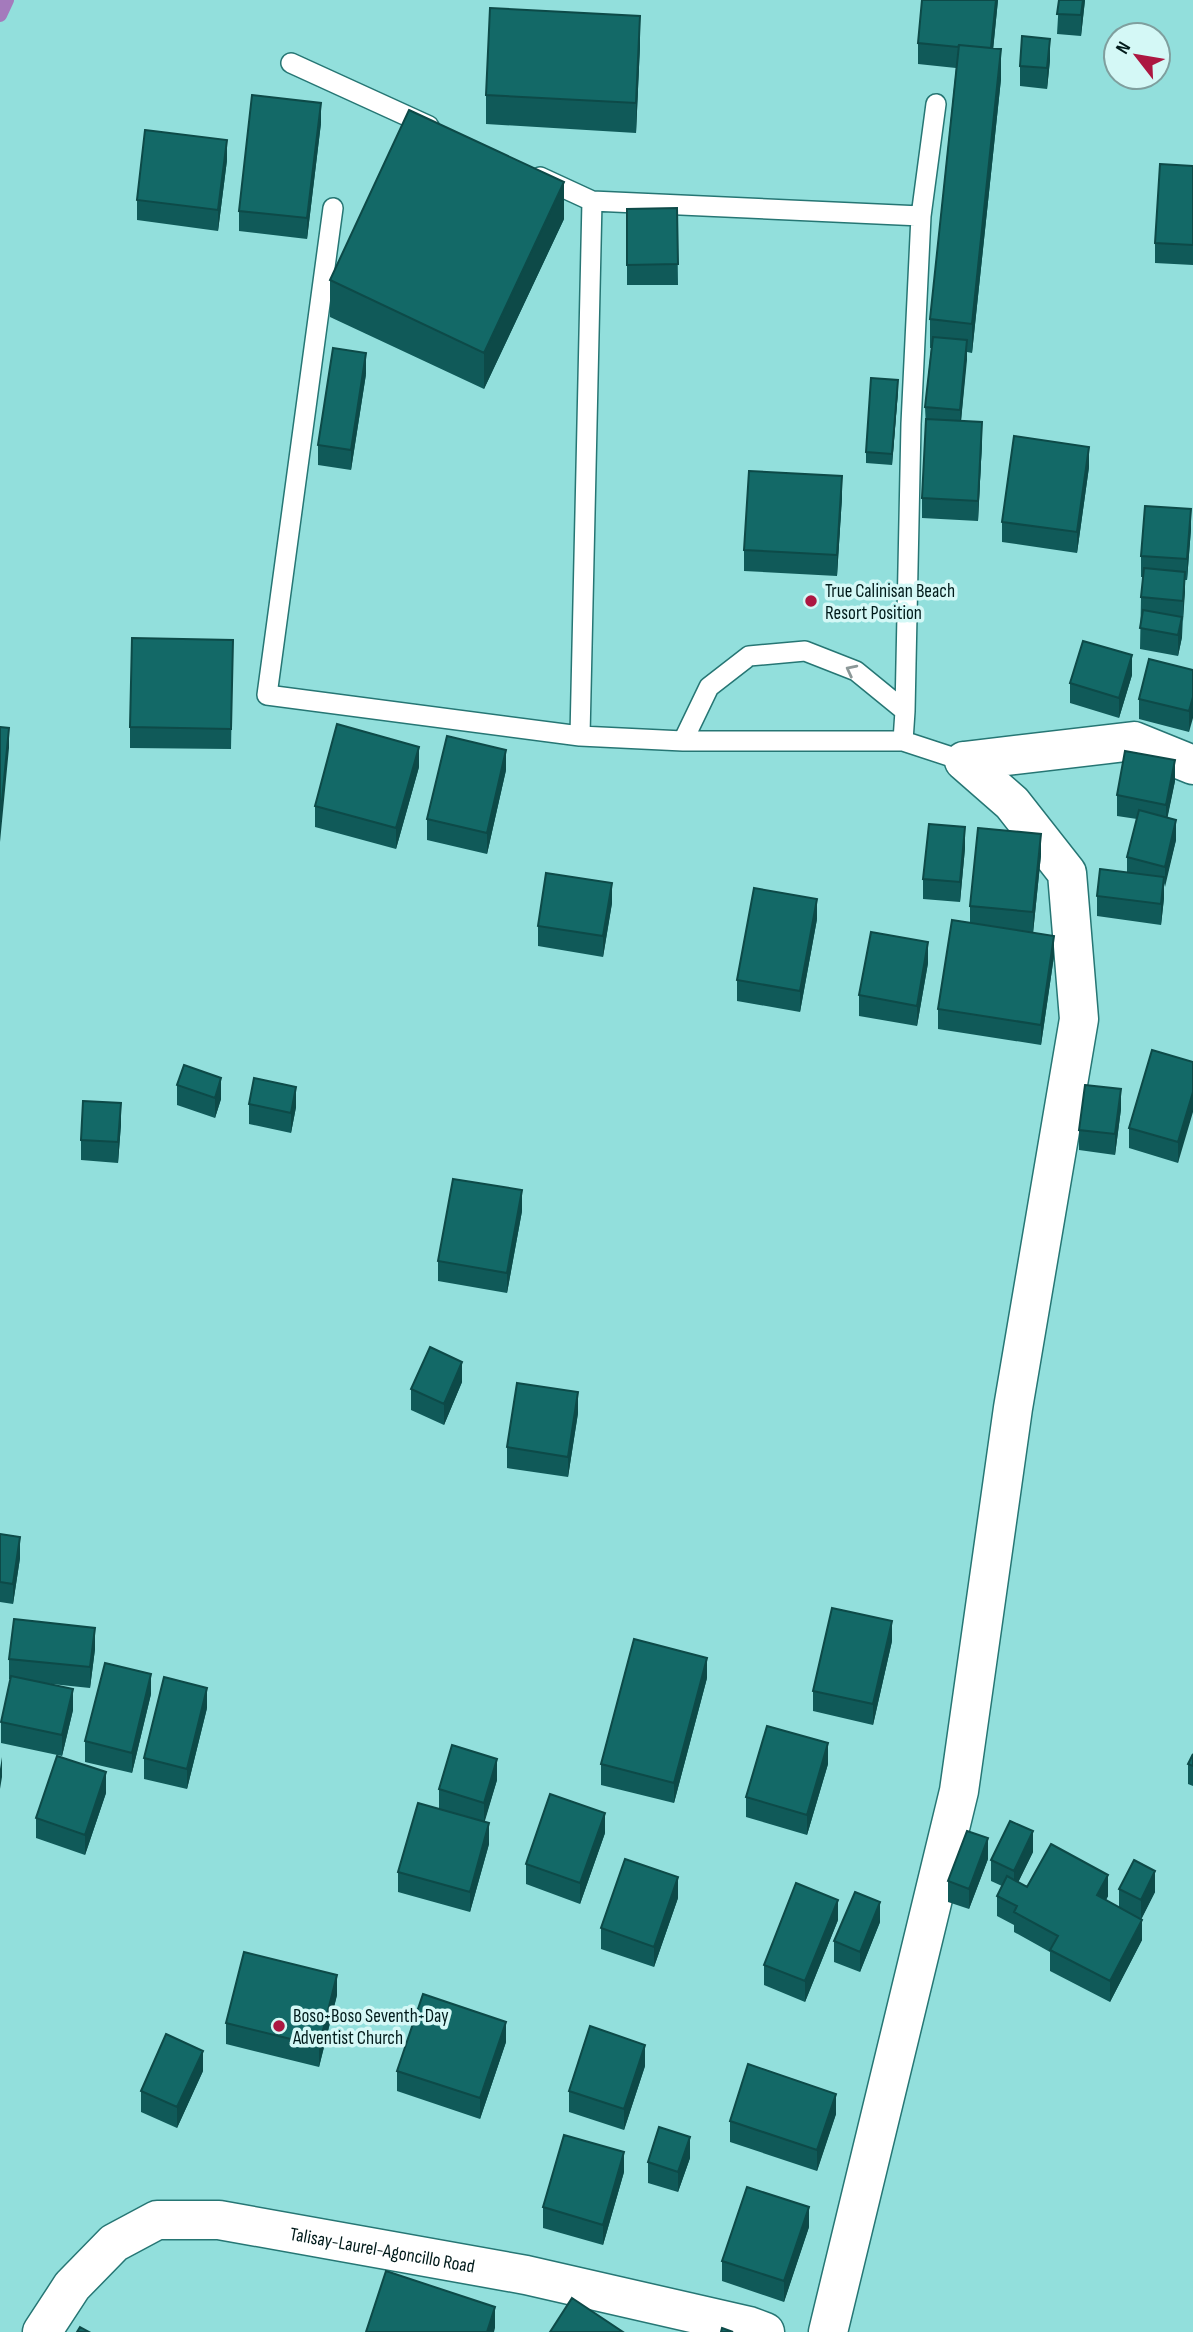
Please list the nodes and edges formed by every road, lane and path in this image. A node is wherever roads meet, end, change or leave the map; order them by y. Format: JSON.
{"nodes":[{"id":1,"x":291,"y":63,"type":"dead end"},
{"id":2,"x":936,"y":104,"type":"dead end"},
{"id":3,"x":441,"y":132,"type":"edge"},
{"id":4,"x":517,"y":166,"type":"edge"},
{"id":5,"x":592,"y":201,"type":"junction"},
{"id":6,"x":333,"y":208,"type":"dead end"},
{"id":7,"x":922,"y":216,"type":"junction"},
{"id":8,"x":905,"y":711,"type":"junction"},
{"id":9,"x":580,"y":736,"type":"junction"},
{"id":10,"x":683,"y":741,"type":"junction"},
{"id":11,"x":903,"y":741,"type":"junction"},
{"id":12,"x":964,"y":761,"type":"junction"},
{"id":13,"x":1193,"y":765,"type":"edge"},
{"id":14,"x":42,"y":2332,"type":"edge"},
{"id":15,"x":765,"y":2332,"type":"edge"},
{"id":16,"x":828,"y":2332,"type":"edge"}],
"edges":[{"from":1,"to":3,"type":"lane"},
{"from":2,"to":7,"type":"lane"},
{"from":4,"to":5,"type":"lane"},
{"from":5,"to":7,"type":"lane"},
{"from":5,"to":9,"type":"lane"},
{"from":6,"to":9,"type":"lane"},
{"from":7,"to":8,"type":"lane"},
{"from":8,"to":10,"type":"lane","one_way":true},
{"from":8,"to":11,"type":"lane"},
{"from":9,"to":10,"type":"lane"},
{"from":10,"to":11,"type":"lane"},
{"from":11,"to":12,"type":"lane"},
{"from":12,"to":13,"type":"street"},
{"from":12,"to":16,"type":"street"},
{"from":14,"to":15,"type":"street","name":"Talisay-Laurel-Agoncillo Road"}]}
